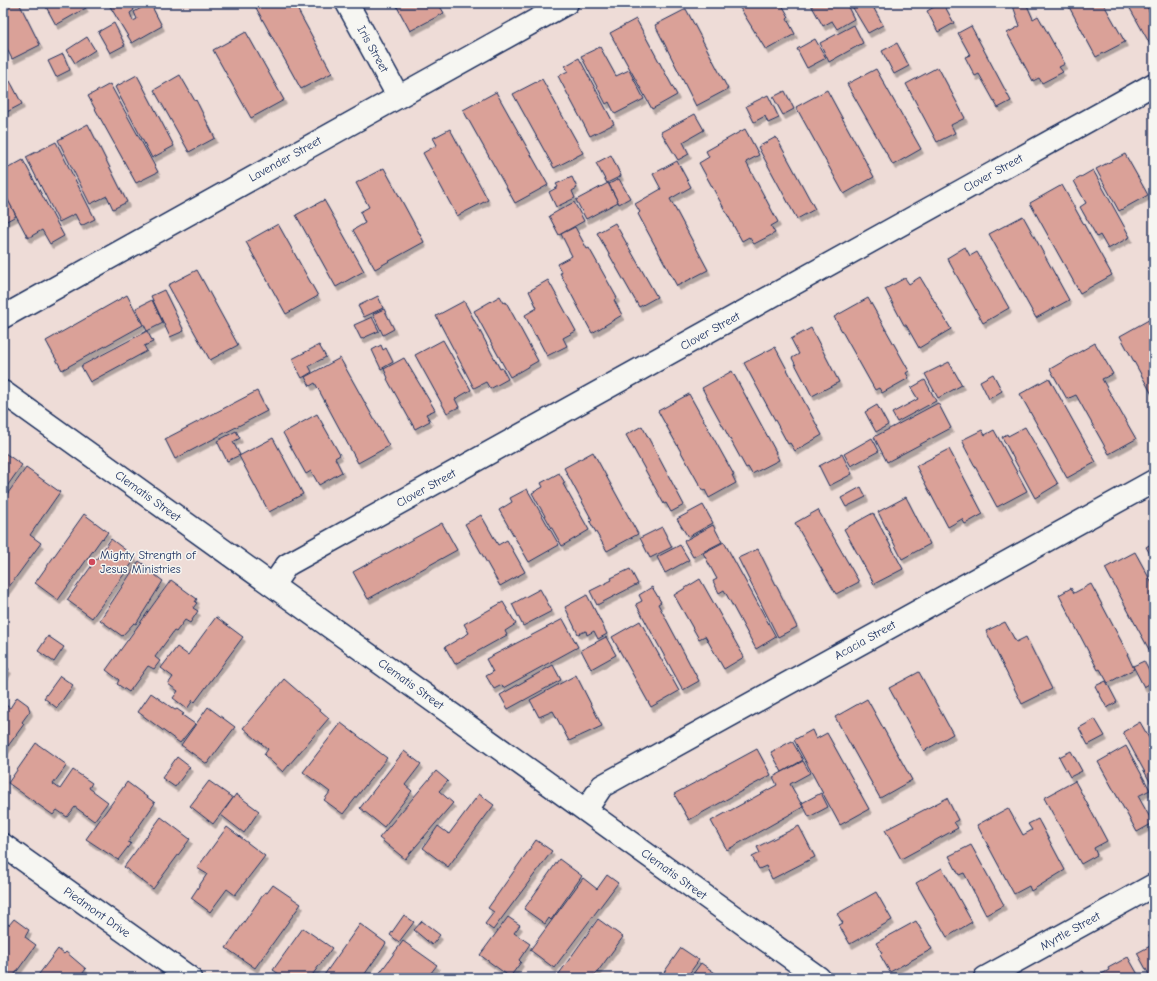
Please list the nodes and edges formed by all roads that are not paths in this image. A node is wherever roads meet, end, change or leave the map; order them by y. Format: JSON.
{"nodes":[{"id":1,"x":347,"y":3,"type":"edge"},
{"id":2,"x":567,"y":3,"type":"edge"},
{"id":3,"x":1154,"y":84,"type":"edge"},
{"id":4,"x":398,"y":96,"type":"junction"},
{"id":5,"x":3,"y":317,"type":"edge"},
{"id":6,"x":3,"y":392,"type":"edge"},
{"id":7,"x":1154,"y":481,"type":"edge"},
{"id":8,"x":273,"y":585,"type":"junction"},
{"id":9,"x":586,"y":810,"type":"junction"},
{"id":10,"x":3,"y":845,"type":"edge"},
{"id":11,"x":1154,"y":885,"type":"edge"},
{"id":12,"x":190,"y":978,"type":"edge"},
{"id":13,"x":819,"y":978,"type":"edge"},
{"id":14,"x":986,"y":978,"type":"edge"}],
"edges":[{"from":1,"to":4,"type":"street","name":"Iris Street"},
{"from":2,"to":4,"type":"street","name":"Lavender Street"},
{"from":3,"to":8,"type":"street","name":"Clover Street"},
{"from":4,"to":5,"type":"street","name":"Lavender Street"},
{"from":6,"to":8,"type":"street","name":"Clematis Street"},
{"from":7,"to":9,"type":"street","name":"Acacia Street"},
{"from":8,"to":9,"type":"street","name":"Clematis Street"},
{"from":9,"to":13,"type":"street","name":"Clematis Street"},
{"from":10,"to":12,"type":"street","name":"Piedmont Drive"},
{"from":11,"to":14,"type":"street","name":"Myrtle Street"}]}
